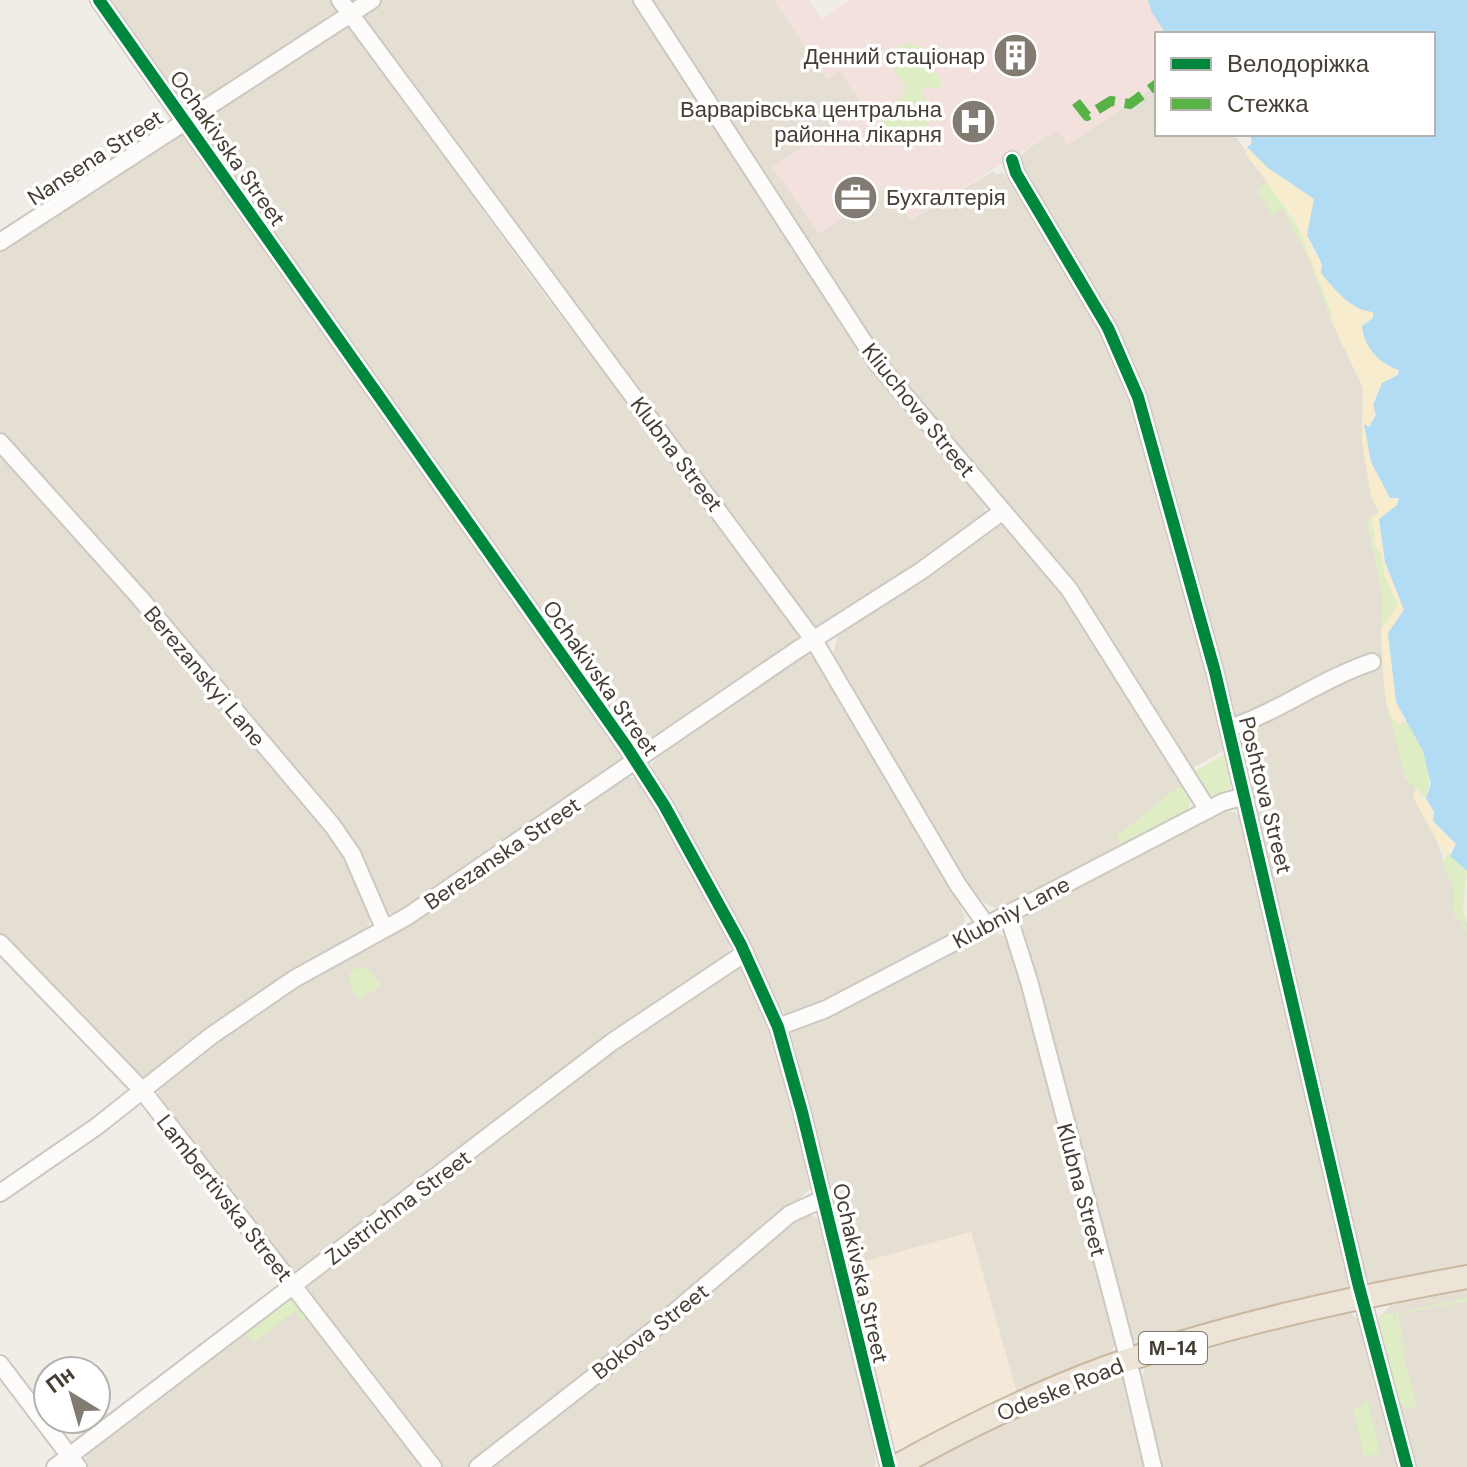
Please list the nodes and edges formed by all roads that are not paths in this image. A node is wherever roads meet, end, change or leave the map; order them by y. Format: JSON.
{"nodes":[{"id":1,"x":99,"y":0,"type":"edge"},
{"id":2,"x":340,"y":0,"type":"edge"},
{"id":3,"x":372,"y":0,"type":"edge"},
{"id":4,"x":642,"y":0,"type":"edge"},
{"id":5,"x":350,"y":15,"type":"junction"},
{"id":6,"x":186,"y":123,"type":"junction"},
{"id":7,"x":1012,"y":160,"type":"dead end"},
{"id":8,"x":0,"y":242,"type":"edge"},
{"id":9,"x":0,"y":442,"type":"edge"},
{"id":10,"x":1003,"y":511,"type":"junction"},
{"id":11,"x":815,"y":642,"type":"junction"},
{"id":12,"x":1372,"y":662,"type":"dead end"},
{"id":13,"x":1229,"y":728,"type":"junction"},
{"id":14,"x":637,"y":763,"type":"junction"},
{"id":15,"x":1245,"y":796,"type":"junction"},
{"id":16,"x":1208,"y":810,"type":"junction"},
{"id":17,"x":1008,"y":915,"type":"junction"},
{"id":18,"x":987,"y":926,"type":"junction"},
{"id":19,"x":384,"y":928,"type":"junction"},
{"id":20,"x":0,"y":943,"type":"edge"},
{"id":21,"x":745,"y":953,"type":"junction"},
{"id":22,"x":778,"y":1027,"type":"junction"},
{"id":23,"x":142,"y":1090,"type":"junction"},
{"id":24,"x":0,"y":1193,"type":"edge"},
{"id":25,"x":823,"y":1199,"type":"junction"},
{"id":26,"x":1467,"y":1277,"type":"edge"},
{"id":27,"x":294,"y":1286,"type":"junction"},
{"id":28,"x":1362,"y":1298,"type":"junction"},
{"id":29,"x":1128,"y":1361,"type":"junction"},
{"id":30,"x":0,"y":1364,"type":"edge"},
{"id":31,"x":74,"y":1462,"type":"edge"},
{"id":32,"x":55,"y":1467,"type":"edge"},
{"id":33,"x":433,"y":1467,"type":"edge"},
{"id":34,"x":478,"y":1467,"type":"edge"},
{"id":35,"x":889,"y":1467,"type":"edge"},
{"id":36,"x":895,"y":1467,"type":"edge"},
{"id":37,"x":1153,"y":1467,"type":"edge"},
{"id":38,"x":1407,"y":1467,"type":"edge"}],
"edges":[{"from":1,"to":6,"type":"street","name":"Ochakivska Street"},
{"from":2,"to":5,"type":"street","name":"Klubna Street"},
{"from":3,"to":5,"type":"street","name":"Nansena Street"},
{"from":4,"to":10,"type":"street","name":"Kliuchova Street"},
{"from":5,"to":6,"type":"street","name":"Nansena Street"},
{"from":5,"to":11,"type":"street","name":"Klubna Street"},
{"from":6,"to":8,"type":"street","name":"Nansena Street"},
{"from":6,"to":14,"type":"street","name":"Ochakivska Street"},
{"from":7,"to":13,"type":"street","name":"Poshtova Street"},
{"from":9,"to":19,"type":"street","name":"Berezanskyi Lane"},
{"from":10,"to":11,"type":"street","name":"Berezanska Street"},
{"from":10,"to":16,"type":"street","name":"Kliuchova Street"},
{"from":11,"to":14,"type":"street","name":"Berezanska Street"},
{"from":11,"to":18,"type":"street","name":"Klubna Street"},
{"from":12,"to":13,"type":"street"},
{"from":13,"to":15,"type":"street","name":"Poshtova Street"},
{"from":14,"to":19,"type":"street","name":"Berezanska Street"},
{"from":14,"to":21,"type":"street","name":"Ochakivska Street"},
{"from":15,"to":16,"type":"street","name":"Klubniy Lane"},
{"from":15,"to":28,"type":"street","name":"Poshtova Street"},
{"from":16,"to":17,"type":"street","name":"Klubniy Lane"},
{"from":17,"to":18,"type":"street","name":"Klubniy Lane"},
{"from":17,"to":29,"type":"street","name":"Klubna Street"},
{"from":18,"to":22,"type":"street","name":"Klubniy Lane"},
{"from":19,"to":23,"type":"street","name":"Berezanska Street"},
{"from":20,"to":23,"type":"street","name":"Lambertivska Street"},
{"from":21,"to":22,"type":"street","name":"Ochakivska Street"},
{"from":21,"to":27,"type":"street","name":"Zustrichna Street"},
{"from":22,"to":25,"type":"street","name":"Ochakivska Street"},
{"from":23,"to":24,"type":"street","name":"Berezanska Street"},
{"from":23,"to":27,"type":"street","name":"Lambertivska Street"},
{"from":25,"to":34,"type":"street","name":"Bokova Street"},
{"from":25,"to":35,"type":"street","name":"Ochakivska Street"},
{"from":26,"to":28,"type":"highway","name":"Odeske Road","number":"М-14"},
{"from":27,"to":31,"type":"street","name":"Zustrichna Street"},
{"from":27,"to":33,"type":"street","name":"Lambertivska Street"},
{"from":28,"to":29,"type":"highway","name":"Odeske Road","number":"М-14"},
{"from":28,"to":38,"type":"street","name":"Poshtova Street"},
{"from":29,"to":36,"type":"highway","name":"Odeske Road","number":"М-14"},
{"from":29,"to":37,"type":"street","name":"Klubna Street"},
{"from":30,"to":31,"type":"street"},
{"from":31,"to":32,"type":"street","name":"Zustrichna Street"}]}
